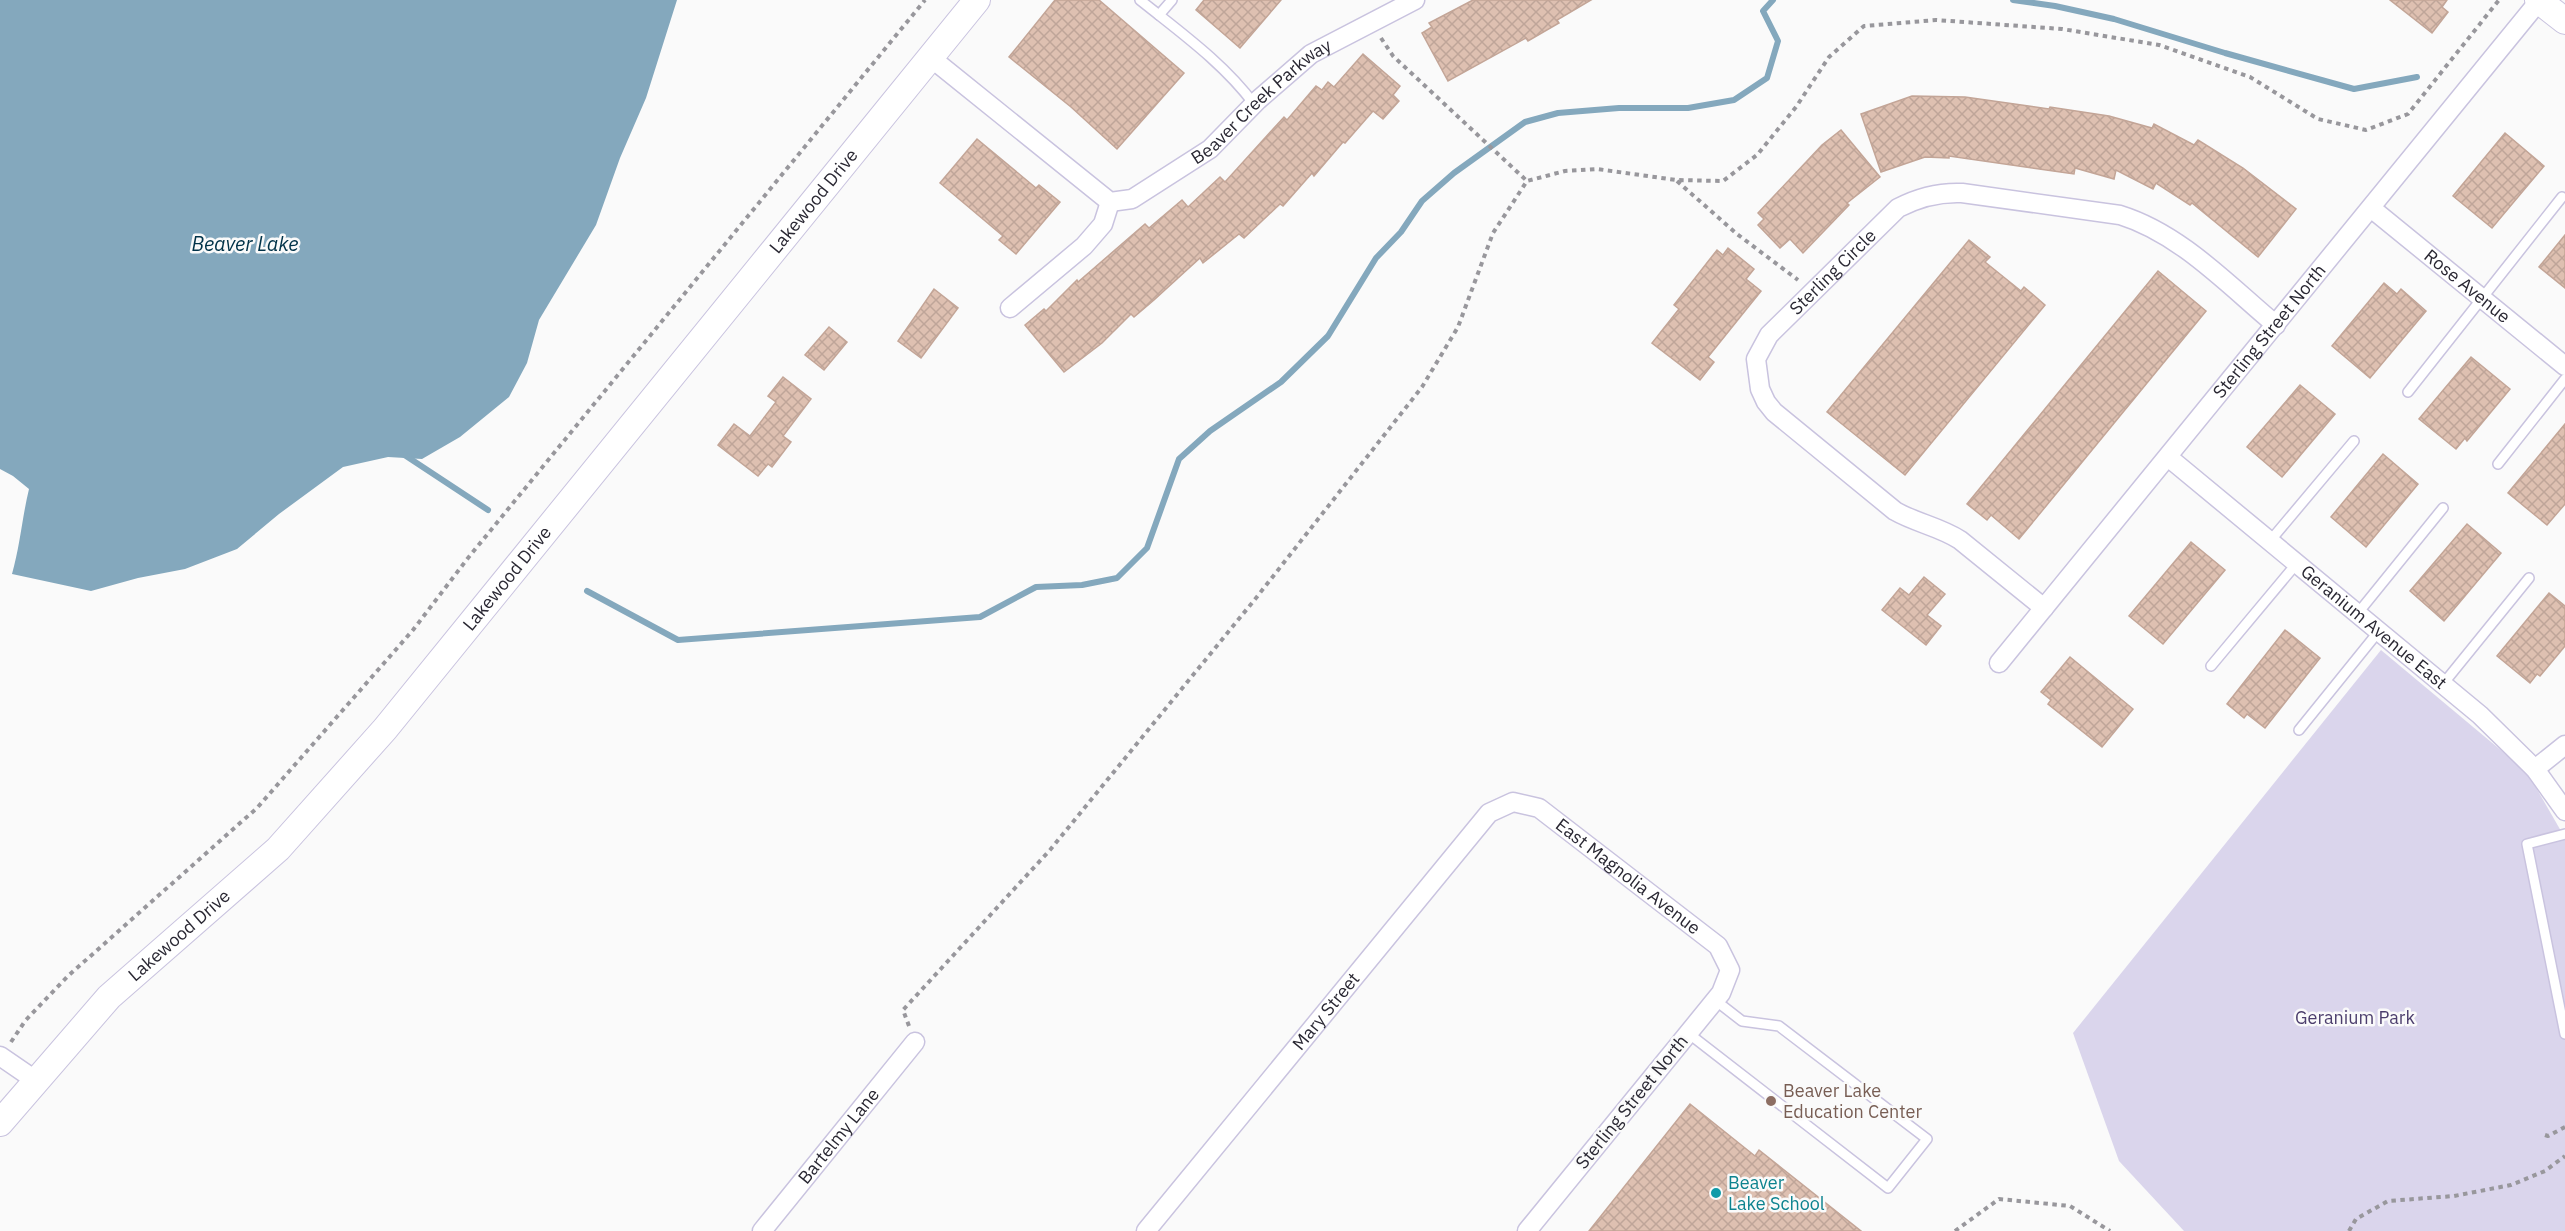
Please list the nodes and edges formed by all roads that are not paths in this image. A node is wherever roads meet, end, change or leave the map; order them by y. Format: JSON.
{"nodes":[{"id":1,"x":977,"y":0,"type":"edge"},
{"id":2,"x":1140,"y":0,"type":"edge"},
{"id":3,"x":1172,"y":0,"type":"edge"},
{"id":4,"x":1415,"y":0,"type":"edge"},
{"id":5,"x":2538,"y":0,"type":"edge"},
{"id":6,"x":1159,"y":15,"type":"junction"},
{"id":7,"x":2565,"y":21,"type":"edge"},
{"id":8,"x":930,"y":57,"type":"junction"},
{"id":9,"x":1254,"y":104,"type":"junction"},
{"id":10,"x":2562,"y":197,"type":"dead end"},
{"id":11,"x":1110,"y":202,"type":"junction"},
{"id":12,"x":2371,"y":208,"type":"junction"},
{"id":13,"x":2481,"y":298,"type":"junction"},
{"id":14,"x":1010,"y":308,"type":"dead end"},
{"id":15,"x":2276,"y":325,"type":"junction"},
{"id":16,"x":2565,"y":366,"type":"edge"},
{"id":17,"x":2565,"y":379,"type":"edge"},
{"id":18,"x":2408,"y":392,"type":"dead end"},
{"id":19,"x":2354,"y":441,"type":"dead end"},
{"id":20,"x":2168,"y":457,"type":"junction"},
{"id":21,"x":2498,"y":464,"type":"dead end"},
{"id":22,"x":2443,"y":508,"type":"dead end"},
{"id":23,"x":2270,"y":541,"type":"junction"},
{"id":24,"x":2297,"y":563,"type":"junction"},
{"id":25,"x":2529,"y":578,"type":"dead end"},
{"id":26,"x":2044,"y":608,"type":"junction"},
{"id":27,"x":2358,"y":614,"type":"junction"},
{"id":28,"x":2379,"y":631,"type":"junction"},
{"id":29,"x":1999,"y":663,"type":"dead end"},
{"id":30,"x":2211,"y":666,"type":"dead end"},
{"id":31,"x":2443,"y":684,"type":"junction"},
{"id":32,"x":2299,"y":730,"type":"dead end"},
{"id":33,"x":2565,"y":745,"type":"edge"},
{"id":34,"x":2535,"y":770,"type":"junction"},
{"id":35,"x":1513,"y":802,"type":"joint"},
{"id":36,"x":2565,"y":811,"type":"edge"},
{"id":37,"x":2565,"y":834,"type":"edge"},
{"id":38,"x":1730,"y":970,"type":"joint"},
{"id":39,"x":1715,"y":1000,"type":"junction"},
{"id":40,"x":1688,"y":1033,"type":"junction"},
{"id":41,"x":2565,"y":1034,"type":"edge"},
{"id":42,"x":915,"y":1042,"type":"road end"},
{"id":43,"x":3,"y":1052,"type":"edge"},
{"id":44,"x":35,"y":1080,"type":"junction"},
{"id":45,"x":0,"y":1123,"type":"edge"},
{"id":46,"x":762,"y":1231,"type":"edge"},
{"id":47,"x":1146,"y":1231,"type":"edge"},
{"id":48,"x":1527,"y":1231,"type":"edge"}],
"edges":[{"from":1,"to":8,"type":"street","name":"Lakewood Drive"},
{"from":2,"to":6,"type":"lane"},
{"from":3,"to":6,"type":"lane"},
{"from":4,"to":9,"type":"street","name":"Beaver Creek Parkway"},
{"from":5,"to":7,"type":"street"},
{"from":5,"to":12,"type":"street","name":"Sterling Street North"},
{"from":6,"to":9,"type":"lane"},
{"from":8,"to":11,"type":"street"},
{"from":8,"to":44,"type":"street","name":"Lakewood Drive"},
{"from":9,"to":11,"type":"street","name":"Beaver Creek Parkway"},
{"from":10,"to":13,"type":"lane"},
{"from":11,"to":14,"type":"street"},
{"from":12,"to":13,"type":"street","name":"Rose Avenue"},
{"from":12,"to":15,"type":"street","name":"Sterling Street North"},
{"from":13,"to":16,"type":"street","name":"Rose Avenue"},
{"from":13,"to":18,"type":"lane"},
{"from":15,"to":20,"type":"street","name":"Sterling Street North"},
{"from":15,"to":26,"type":"street","name":"Sterling Circle"},
{"from":17,"to":21,"type":"lane"},
{"from":19,"to":23,"type":"lane"},
{"from":20,"to":23,"type":"street","name":"Geranium Avenue East"},
{"from":20,"to":26,"type":"street","name":"Sterling Street North"},
{"from":22,"to":27,"type":"lane"},
{"from":23,"to":24,"type":"street","name":"Geranium Avenue East"},
{"from":24,"to":27,"type":"street","name":"Geranium Avenue East"},
{"from":24,"to":30,"type":"lane"},
{"from":25,"to":31,"type":"lane"},
{"from":26,"to":29,"type":"street","name":"Sterling Street North"},
{"from":27,"to":28,"type":"street","name":"Geranium Avenue East"},
{"from":28,"to":31,"type":"street","name":"Geranium Avenue East"},
{"from":28,"to":32,"type":"lane"},
{"from":31,"to":34,"type":"street","name":"Geranium Avenue East"},
{"from":33,"to":34,"type":"street"},
{"from":34,"to":36,"type":"street","name":"Geranium Avenue East"},
{"from":35,"to":38,"type":"street","name":"East Magnolia Avenue"},
{"from":35,"to":47,"type":"street","name":"Mary Street"},
{"from":37,"to":41,"type":"lane"},
{"from":38,"to":39,"type":"street","name":"Sterling Street North"},
{"from":39,"to":40,"type":"street","name":"Sterling Street North"},
{"from":39,"to":40,"type":"lane"},
{"from":40,"to":48,"type":"street","name":"Sterling Street North"},
{"from":42,"to":46,"type":"street","name":"Bartelmy Lane"},
{"from":43,"to":44,"type":"street"},
{"from":44,"to":45,"type":"street","name":"Lakewood Drive"}]}
